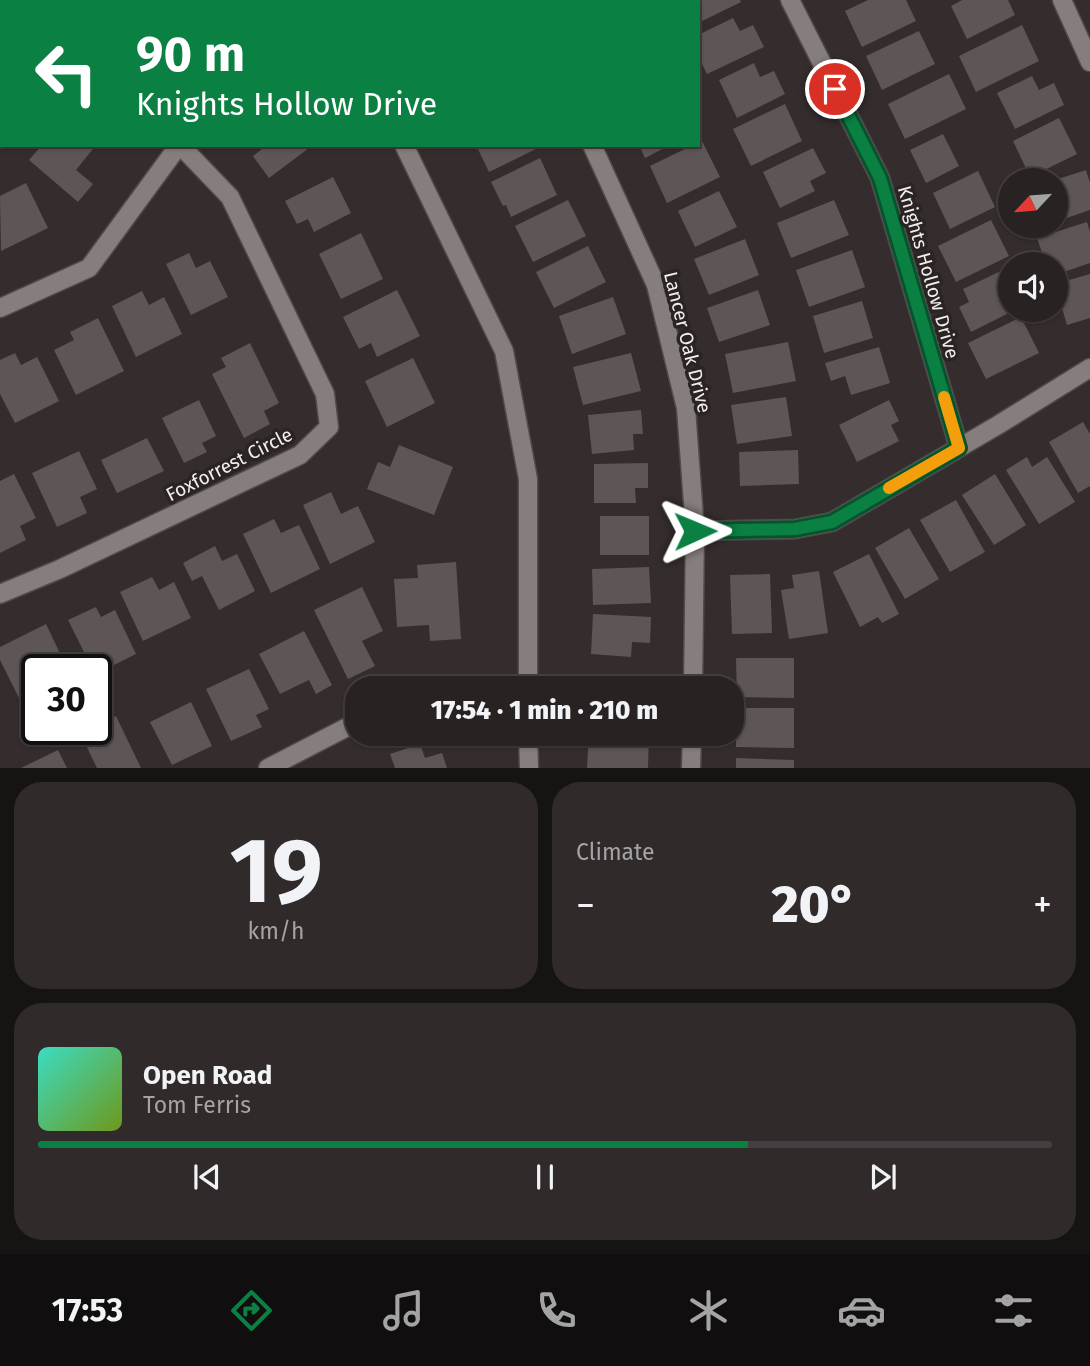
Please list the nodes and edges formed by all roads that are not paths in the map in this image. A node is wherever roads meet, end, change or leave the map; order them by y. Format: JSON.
{"nodes":[{"id":1,"x":790,"y":0,"type":"edge"},
{"id":2,"x":1062,"y":0,"type":"edge"},
{"id":3,"x":1090,"y":62,"type":"edge"},
{"id":4,"x":178,"y":147,"type":"edge"},
{"id":5,"x":181,"y":147,"type":"edge"},
{"id":6,"x":405,"y":147,"type":"edge"},
{"id":7,"x":593,"y":147,"type":"edge"},
{"id":8,"x":0,"y":307,"type":"edge"},
{"id":9,"x":1090,"y":368,"type":"edge"},
{"id":10,"x":959,"y":448,"type":"junction"},
{"id":11,"x":695,"y":531,"type":"junction"},
{"id":12,"x":0,"y":594,"type":"edge"},
{"id":13,"x":528,"y":676,"type":"edge"},
{"id":14,"x":693,"y":676,"type":"edge"},
{"id":15,"x":345,"y":728,"type":"edge"},
{"id":16,"x":528,"y":746,"type":"edge"},
{"id":17,"x":692,"y":746,"type":"edge"},
{"id":18,"x":268,"y":768,"type":"edge"},
{"id":19,"x":529,"y":768,"type":"edge"},
{"id":20,"x":691,"y":768,"type":"edge"}],
"edges":[{"from":1,"to":10,"type":"street","name":"Knights Hollow Drive"},
{"from":2,"to":3,"type":"street"},
{"from":4,"to":8,"type":"street"},
{"from":5,"to":12,"type":"street","name":"Foxforrest Circle"},
{"from":6,"to":13,"type":"street"},
{"from":7,"to":11,"type":"street","name":"Lancer Oak Drive"},
{"from":9,"to":10,"type":"street"},
{"from":10,"to":11,"type":"street"},
{"from":11,"to":14,"type":"street","name":"Lancer Oak Drive"},
{"from":15,"to":18,"type":"street"},
{"from":16,"to":19,"type":"street"},
{"from":17,"to":20,"type":"street"}]}
